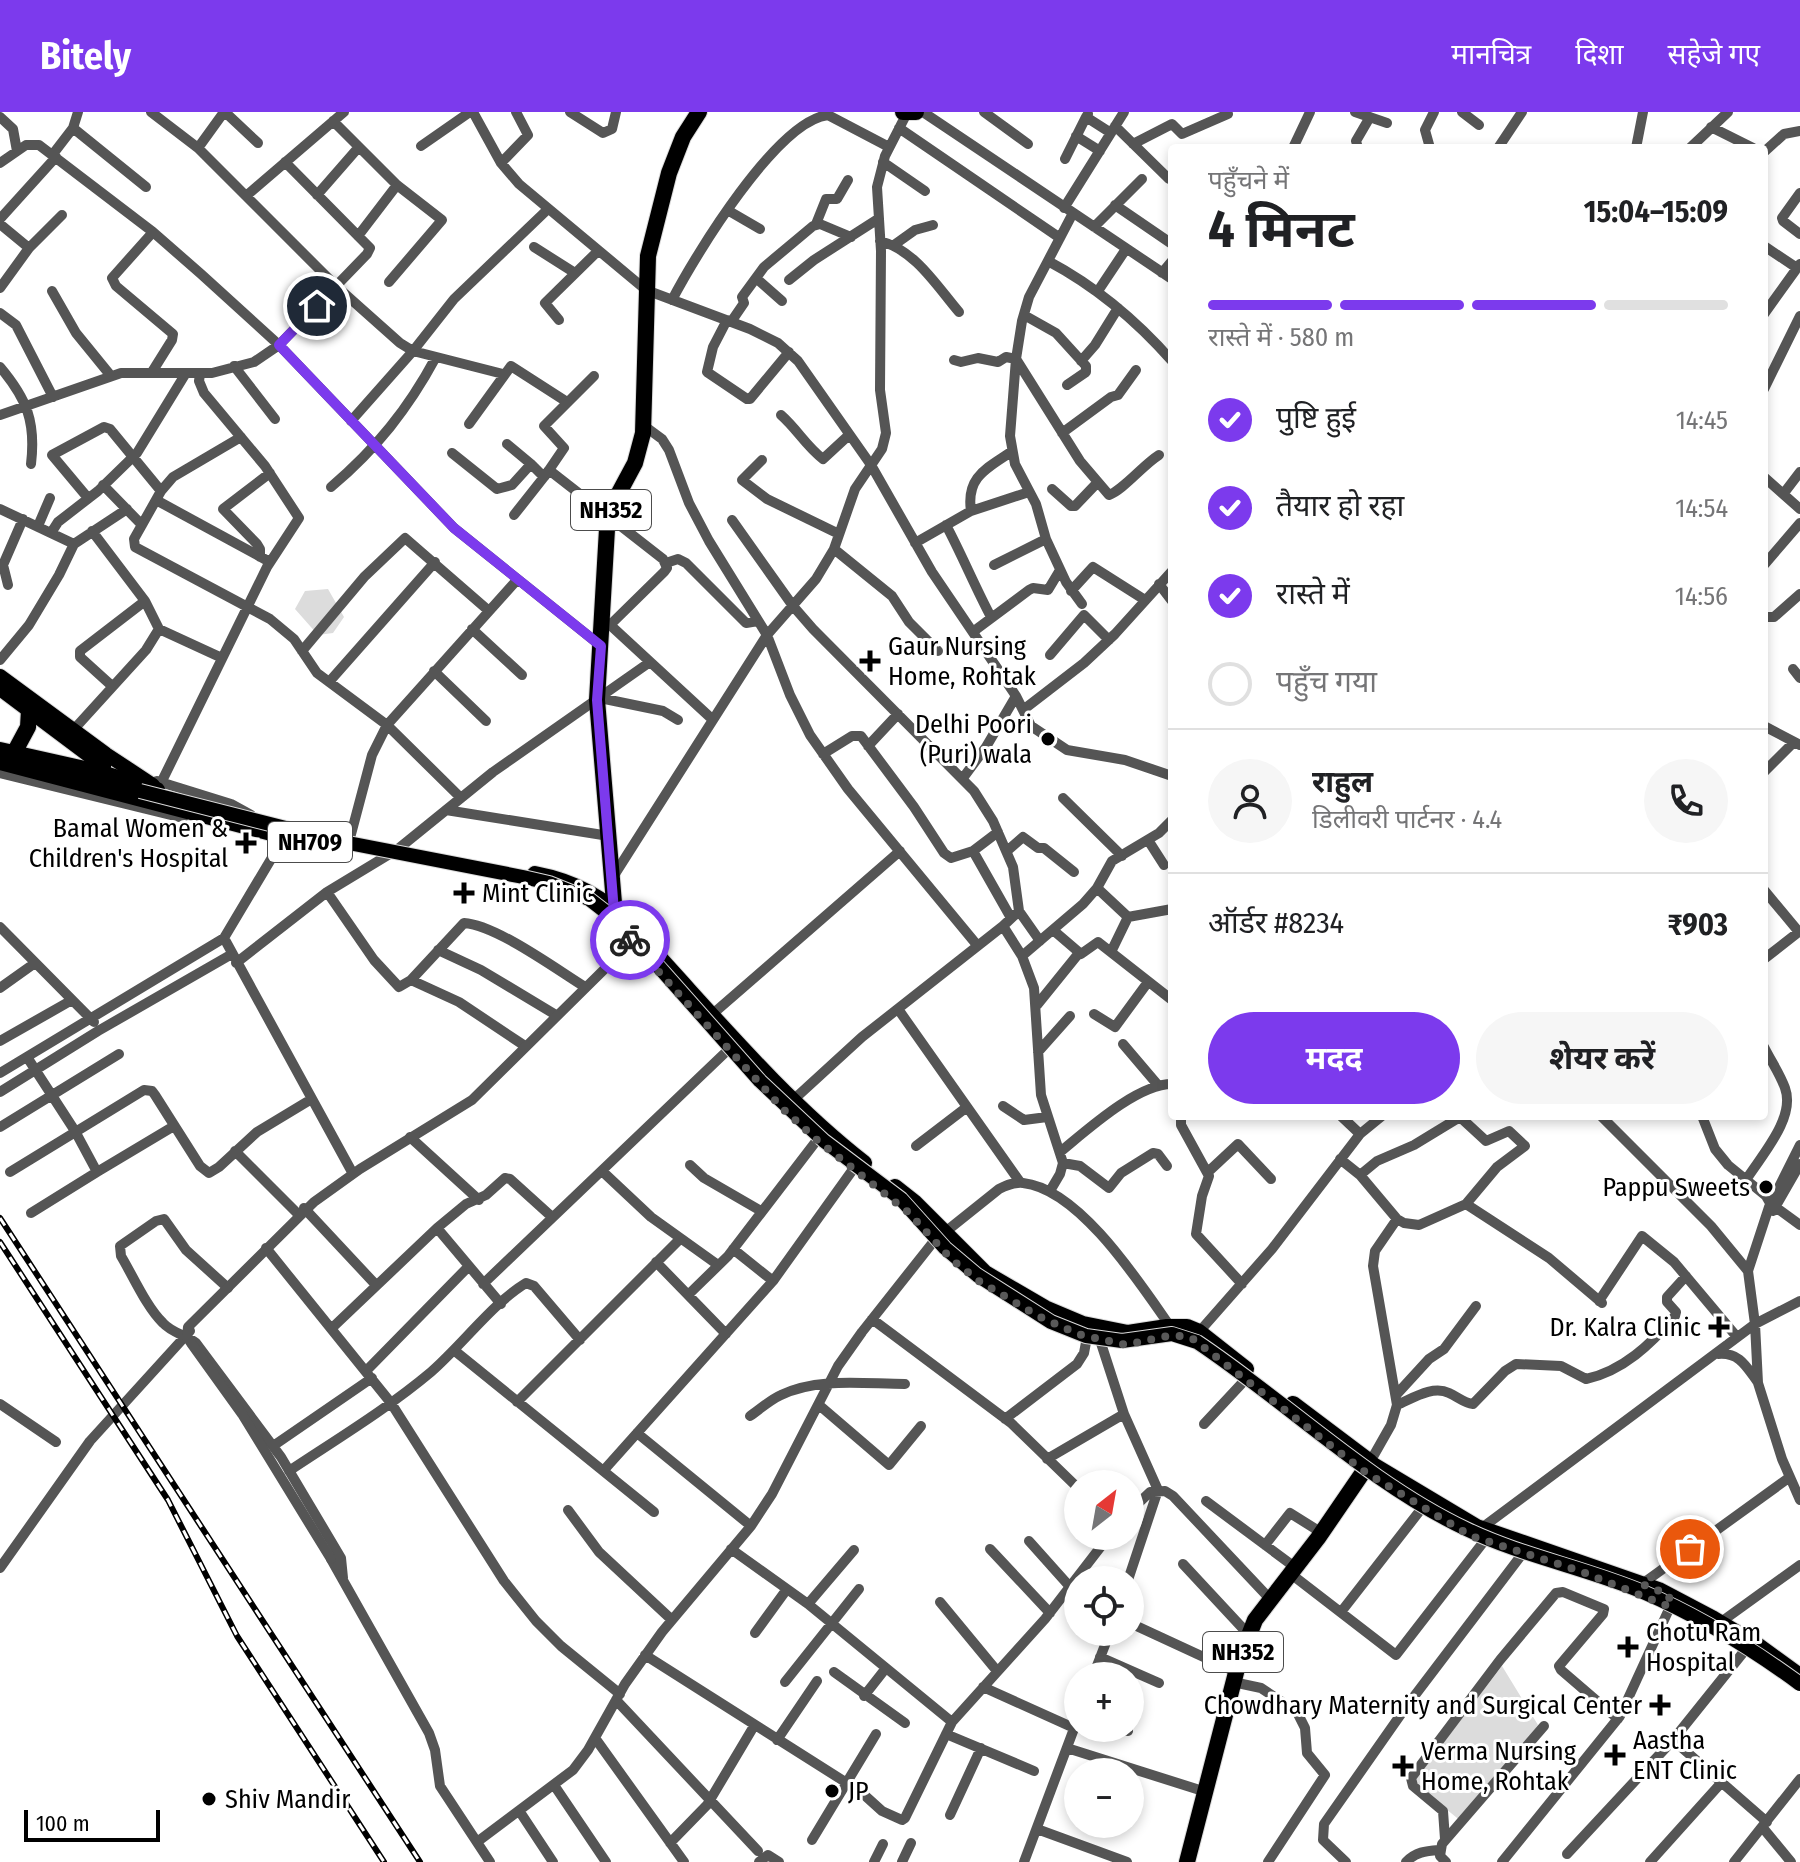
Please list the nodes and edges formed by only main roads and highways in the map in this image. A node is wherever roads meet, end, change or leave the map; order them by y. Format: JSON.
{"nodes":[{"id":1,"x":699,"y":112,"type":"edge"},
{"id":2,"x":0,"y":676,"type":"edge"},
{"id":3,"x":0,"y":689,"type":"edge"},
{"id":4,"x":29,"y":710,"type":"junction"},
{"id":5,"x":5,"y":755,"type":"edge"},
{"id":6,"x":107,"y":775,"type":"junction"},
{"id":7,"x":163,"y":788,"type":"junction"},
{"id":8,"x":286,"y":835,"type":"junction"},
{"id":9,"x":392,"y":852,"type":"junction"},
{"id":10,"x":615,"y":917,"type":"junction"},
{"id":11,"x":635,"y":938,"type":"junction"},
{"id":12,"x":708,"y":1018,"type":"junction"},
{"id":13,"x":788,"y":1104,"type":"junction"},
{"id":14,"x":939,"y":1236,"type":"junction"},
{"id":15,"x":1174,"y":1332,"type":"junction"},
{"id":16,"x":1368,"y":1467,"type":"junction"},
{"id":17,"x":1479,"y":1535,"type":"junction"},
{"id":18,"x":1670,"y":1601,"type":"junction"},
{"id":19,"x":1800,"y":1675,"type":"edge"},
{"id":20,"x":1800,"y":1686,"type":"edge"},
{"id":21,"x":1187,"y":1862,"type":"edge"}],
"edges":[{"from":1,"to":10,"type":"highway","number":"NH352"},
{"from":2,"to":6,"type":"main road"},
{"from":3,"to":4,"type":"main road"},
{"from":4,"to":5,"type":"highway"},
{"from":4,"to":6,"type":"main road"},
{"from":5,"to":6,"type":"highway","number":"NH709"},
{"from":6,"to":7,"type":"highway","number":"NH709"},
{"from":6,"to":7,"type":"main road"},
{"from":6,"to":8,"type":"highway","number":"NH709"},
{"from":6,"to":11,"type":"main road","bridge":true},
{"from":7,"to":8,"type":"highway","number":"NH709"},
{"from":8,"to":9,"type":"highway","number":"NH709"},
{"from":8,"to":9,"type":"highway","number":"NH709"},
{"from":9,"to":10,"type":"highway","number":"NH709"},
{"from":10,"to":11,"type":"highway"},
{"from":11,"to":12,"type":"highway"},
{"from":11,"to":20,"type":"main road","bridge":true},
{"from":12,"to":13,"type":"highway"},
{"from":12,"to":13,"type":"highway"},
{"from":13,"to":14,"type":"highway"},
{"from":13,"to":14,"type":"highway"},
{"from":14,"to":15,"type":"highway"},
{"from":15,"to":16,"type":"highway"},
{"from":15,"to":16,"type":"highway"},
{"from":16,"to":17,"type":"main road"},
{"from":16,"to":17,"type":"main road"},
{"from":16,"to":21,"type":"highway","number":"NH352"},
{"from":17,"to":18,"type":"main road"},
{"from":17,"to":18,"type":"main road"},
{"from":18,"to":19,"type":"main road"},
{"from":18,"to":20,"type":"main road"}]}
